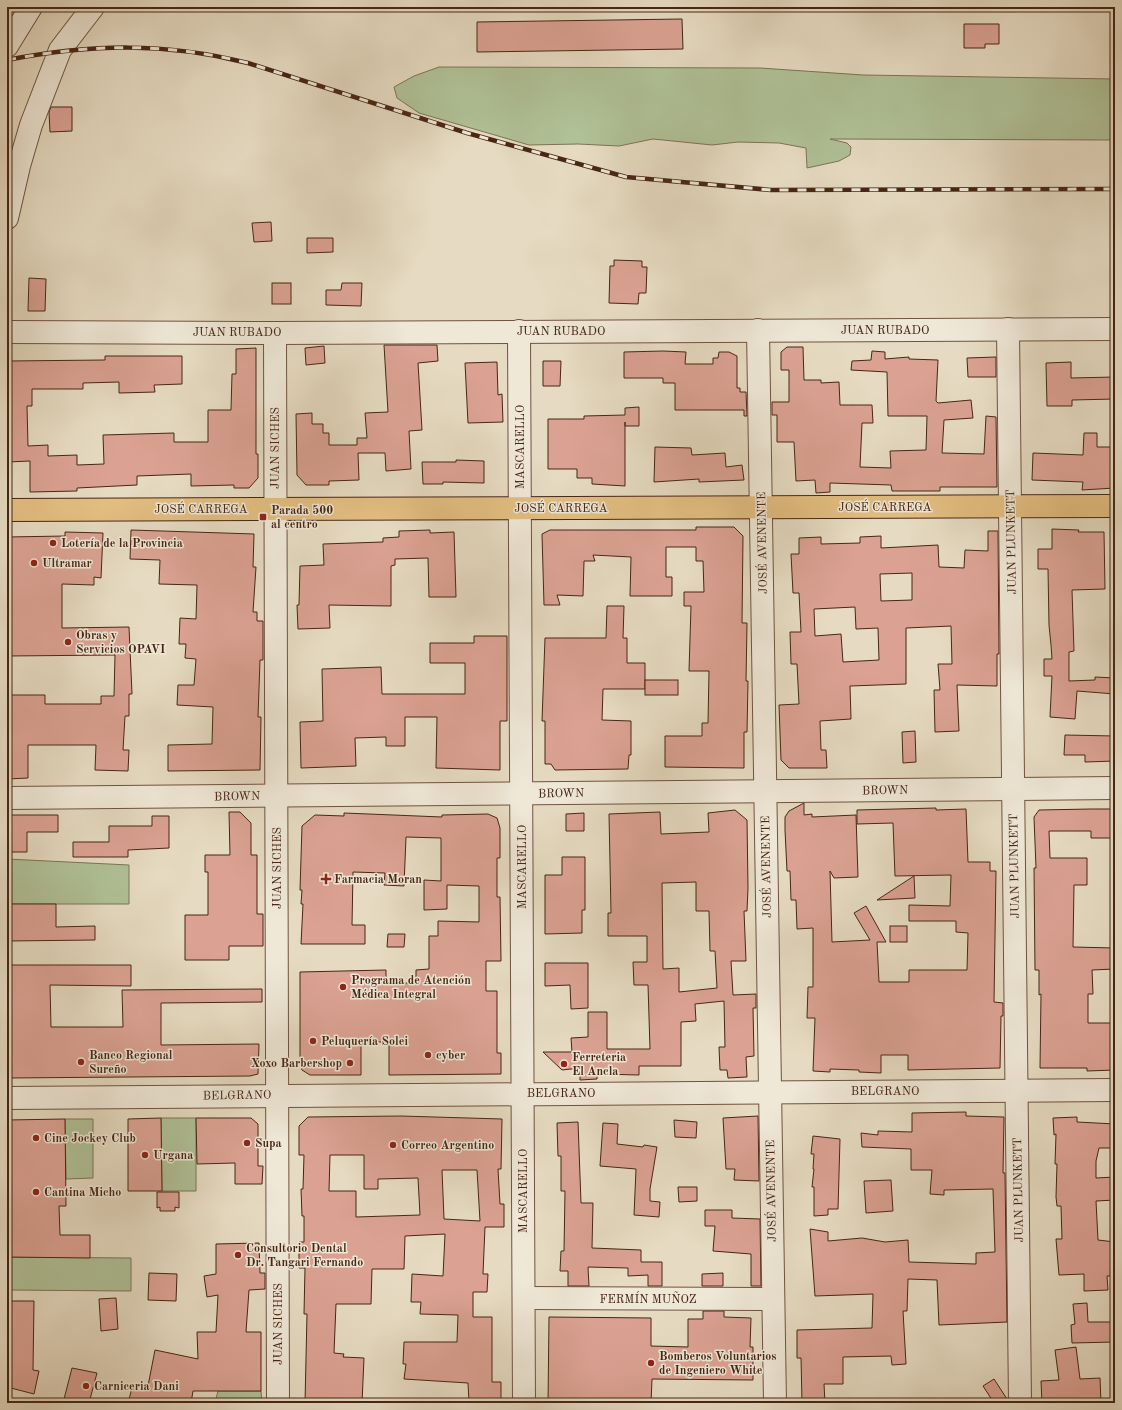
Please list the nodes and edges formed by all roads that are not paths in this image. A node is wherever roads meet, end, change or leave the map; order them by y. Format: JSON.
{"nodes":[{"id":1,"x":31,"y":7,"type":"edge"},
{"id":2,"x":93,"y":7,"type":"edge"},
{"id":3,"x":7,"y":46,"type":"edge"},
{"id":4,"x":7,"y":218,"type":"edge"},
{"id":5,"x":1115,"y":329,"type":"edge"},
{"id":6,"x":758,"y":330,"type":"junction"},
{"id":7,"x":1008,"y":330,"type":"junction"},
{"id":8,"x":7,"y":332,"type":"edge"},
{"id":9,"x":519,"y":332,"type":"junction"},
{"id":10,"x":275,"y":333,"type":"junction"},
{"id":11,"x":1011,"y":506,"type":"junction"},
{"id":12,"x":1115,"y":506,"type":"edge"},
{"id":13,"x":761,"y":507,"type":"junction"},
{"id":14,"x":520,"y":508,"type":"junction"},
{"id":15,"x":276,"y":509,"type":"junction"},
{"id":16,"x":7,"y":510,"type":"edge"},
{"id":17,"x":1115,"y":788,"type":"edge"},
{"id":18,"x":1014,"y":789,"type":"junction"},
{"id":19,"x":766,"y":791,"type":"junction"},
{"id":20,"x":522,"y":793,"type":"junction"},
{"id":21,"x":277,"y":796,"type":"junction"},
{"id":22,"x":7,"y":798,"type":"edge"},
{"id":23,"x":1017,"y":1090,"type":"junction"},
{"id":24,"x":1115,"y":1090,"type":"edge"},
{"id":25,"x":770,"y":1092,"type":"junction"},
{"id":26,"x":523,"y":1093,"type":"junction"},
{"id":27,"x":277,"y":1095,"type":"junction"},
{"id":28,"x":7,"y":1098,"type":"edge"},
{"id":29,"x":524,"y":1298,"type":"junction"},
{"id":30,"x":772,"y":1299,"type":"junction"},
{"id":31,"x":278,"y":1403,"type":"edge"},
{"id":32,"x":524,"y":1403,"type":"edge"},
{"id":33,"x":775,"y":1403,"type":"edge"},
{"id":34,"x":1020,"y":1403,"type":"edge"}],
"edges":[{"from":1,"to":3,"type":"street"},
{"from":2,"to":4,"type":"street"},
{"from":5,"to":7,"type":"street","name":"JUAN RUBADO"},
{"from":6,"to":7,"type":"street","name":"JUAN RUBADO"},
{"from":6,"to":9,"type":"street","name":"JUAN RUBADO"},
{"from":6,"to":13,"type":"street","name":"JOSÉ AVENENTE"},
{"from":7,"to":11,"type":"street","name":"JUAN PLUNKETT"},
{"from":8,"to":10,"type":"street","name":"JUAN RUBADO"},
{"from":9,"to":10,"type":"street","name":"JUAN RUBADO"},
{"from":9,"to":14,"type":"street","name":"MASCARELLO"},
{"from":10,"to":15,"type":"street","name":"JUAN SICHES"},
{"from":11,"to":12,"type":"main road","name":"JOSÉ CARREGA"},
{"from":11,"to":13,"type":"main road","name":"JOSÉ CARREGA"},
{"from":11,"to":18,"type":"street","name":"JUAN PLUNKETT"},
{"from":13,"to":14,"type":"main road","name":"JOSÉ CARREGA"},
{"from":13,"to":19,"type":"street","name":"JOSÉ AVENENTE"},
{"from":14,"to":15,"type":"main road","name":"JOSÉ CARREGA"},
{"from":14,"to":20,"type":"street","name":"MASCARELLO"},
{"from":15,"to":16,"type":"main road","name":"JOSÉ CARREGA"},
{"from":15,"to":21,"type":"street","name":"JUAN SICHES"},
{"from":17,"to":18,"type":"street","name":"BROWN"},
{"from":18,"to":19,"type":"street","name":"BROWN"},
{"from":18,"to":23,"type":"street","name":"JUAN PLUNKETT"},
{"from":19,"to":20,"type":"street","name":"BROWN"},
{"from":19,"to":25,"type":"street","name":"JOSÉ AVENENTE"},
{"from":20,"to":21,"type":"street","name":"BROWN"},
{"from":20,"to":26,"type":"street","name":"MASCARELLO"},
{"from":21,"to":22,"type":"street","name":"BROWN"},
{"from":21,"to":27,"type":"street","name":"JUAN SICHES"},
{"from":23,"to":24,"type":"street","name":"BELGRANO"},
{"from":23,"to":25,"type":"street","name":"BELGRANO"},
{"from":23,"to":34,"type":"street","name":"JUAN PLUNKETT"},
{"from":25,"to":26,"type":"street","name":"BELGRANO"},
{"from":25,"to":30,"type":"street","name":"JOSÉ AVENENTE"},
{"from":26,"to":27,"type":"street","name":"BELGRANO"},
{"from":26,"to":29,"type":"street","name":"MASCARELLO"},
{"from":27,"to":28,"type":"street","name":"BELGRANO"},
{"from":27,"to":31,"type":"street","name":"JUAN SICHES"},
{"from":29,"to":30,"type":"street","name":"FERMÍN MUÑOZ"},
{"from":29,"to":32,"type":"street","name":"MASCARELLO"},
{"from":30,"to":33,"type":"street","name":"JOSÉ AVENENTE"}]}
